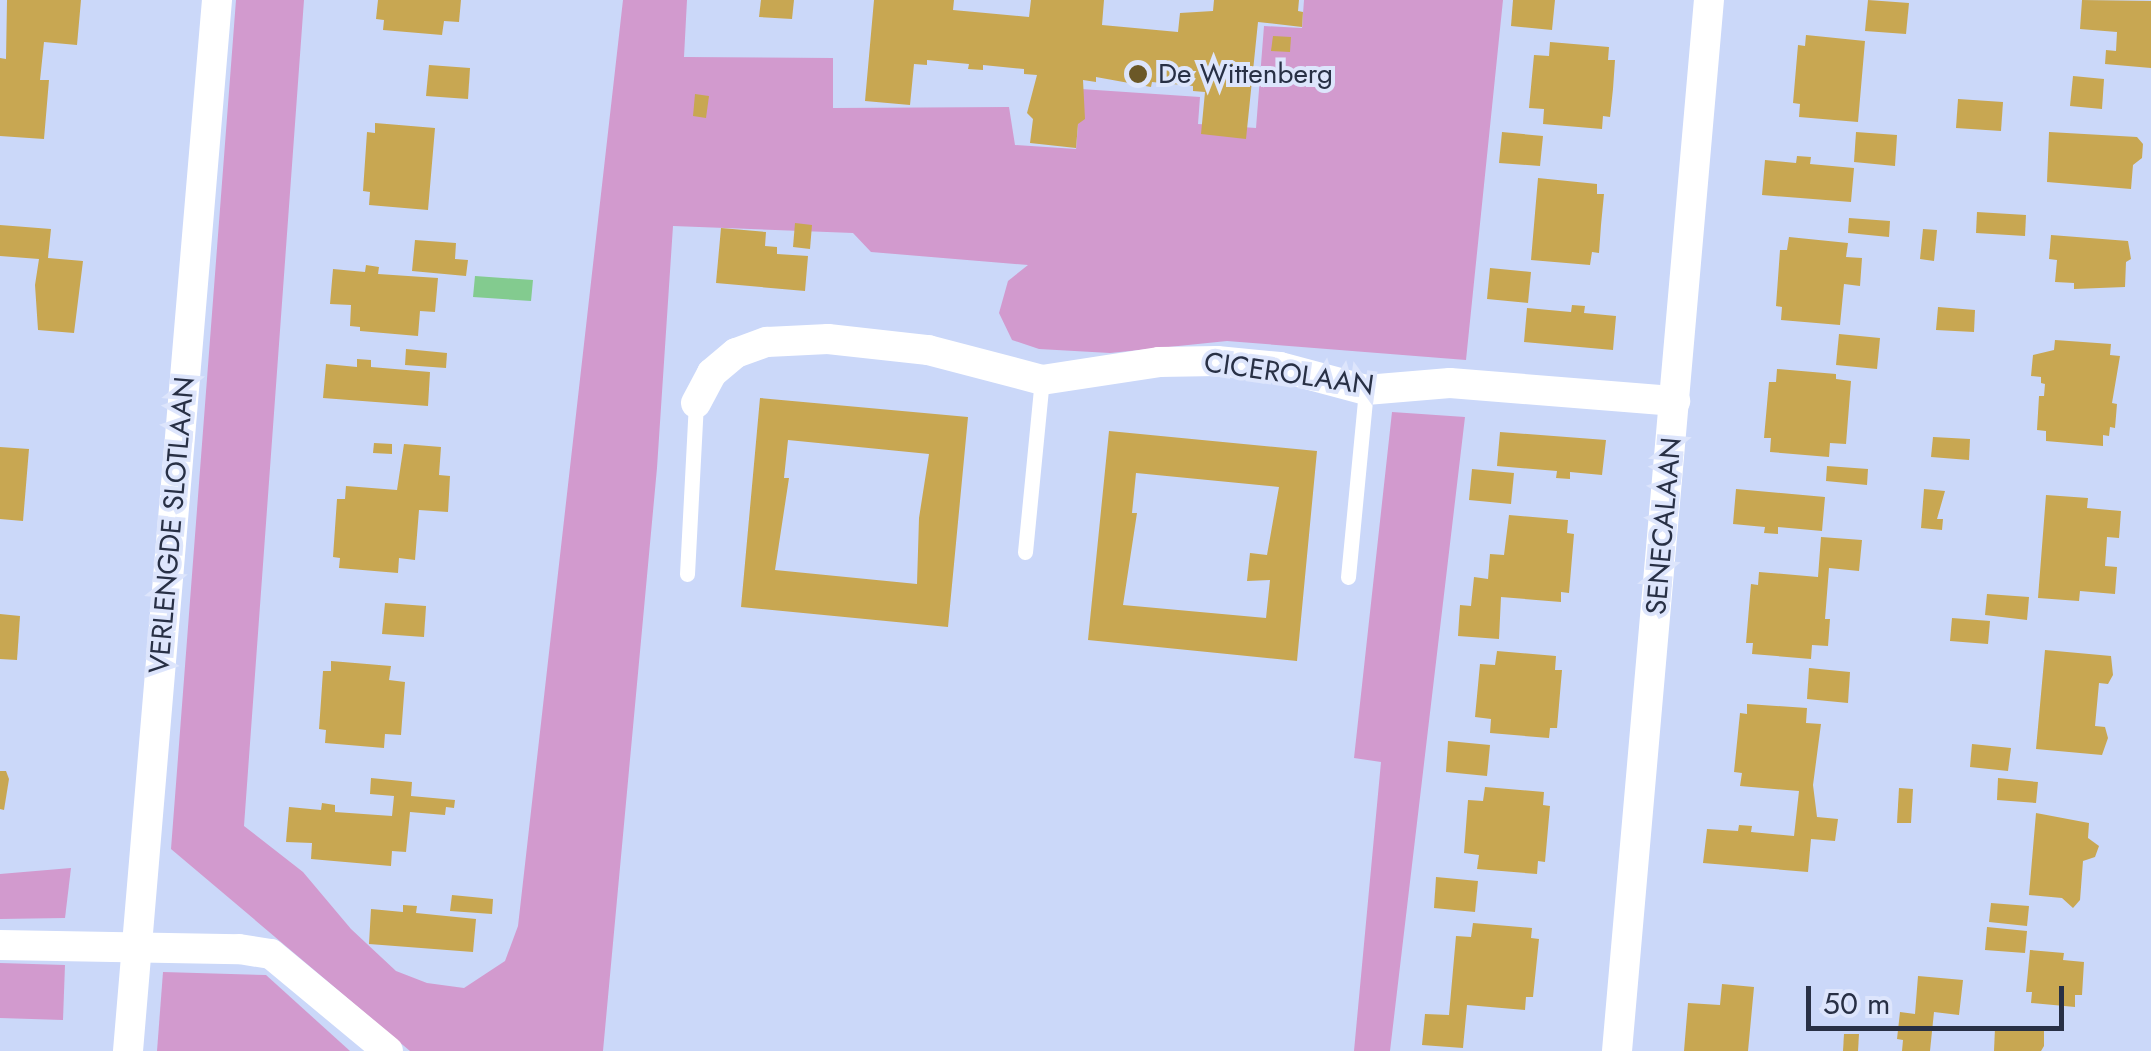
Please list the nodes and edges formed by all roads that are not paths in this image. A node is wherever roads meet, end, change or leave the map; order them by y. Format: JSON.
{"nodes":[{"id":1,"x":218,"y":0,"type":"edge"},
{"id":2,"x":1709,"y":0,"type":"edge"},
{"id":3,"x":1042,"y":380,"type":"junction"},
{"id":4,"x":1366,"y":390,"type":"junction"},
{"id":5,"x":1674,"y":401,"type":"junction"},
{"id":6,"x":696,"y":403,"type":"joint"},
{"id":7,"x":1025,"y":552,"type":"dead end"},
{"id":8,"x":686,"y":574,"type":"dead end"},
{"id":9,"x":1348,"y":577,"type":"dead end"},
{"id":10,"x":0,"y":945,"type":"edge"},
{"id":11,"x":136,"y":947,"type":"junction"},
{"id":12,"x":128,"y":1051,"type":"edge"},
{"id":13,"x":388,"y":1051,"type":"edge"},
{"id":14,"x":1617,"y":1051,"type":"edge"}],
"edges":[{"from":1,"to":11,"type":"street","name":"VERLENGDE SLOTLAAN"},
{"from":2,"to":5,"type":"street","name":"SENECALAAN"},
{"from":3,"to":4,"type":"street","name":"CICEROLAAN"},
{"from":3,"to":6,"type":"street","name":"CICEROLAAN"},
{"from":3,"to":7,"type":"lane"},
{"from":4,"to":5,"type":"street","name":"CICEROLAAN"},
{"from":4,"to":9,"type":"lane"},
{"from":5,"to":14,"type":"street","name":"SENECALAAN"},
{"from":6,"to":8,"type":"lane"},
{"from":10,"to":11,"type":"street"},
{"from":11,"to":12,"type":"street","name":"VERLENGDE SLOTLAAN"},
{"from":11,"to":13,"type":"street"}]}
